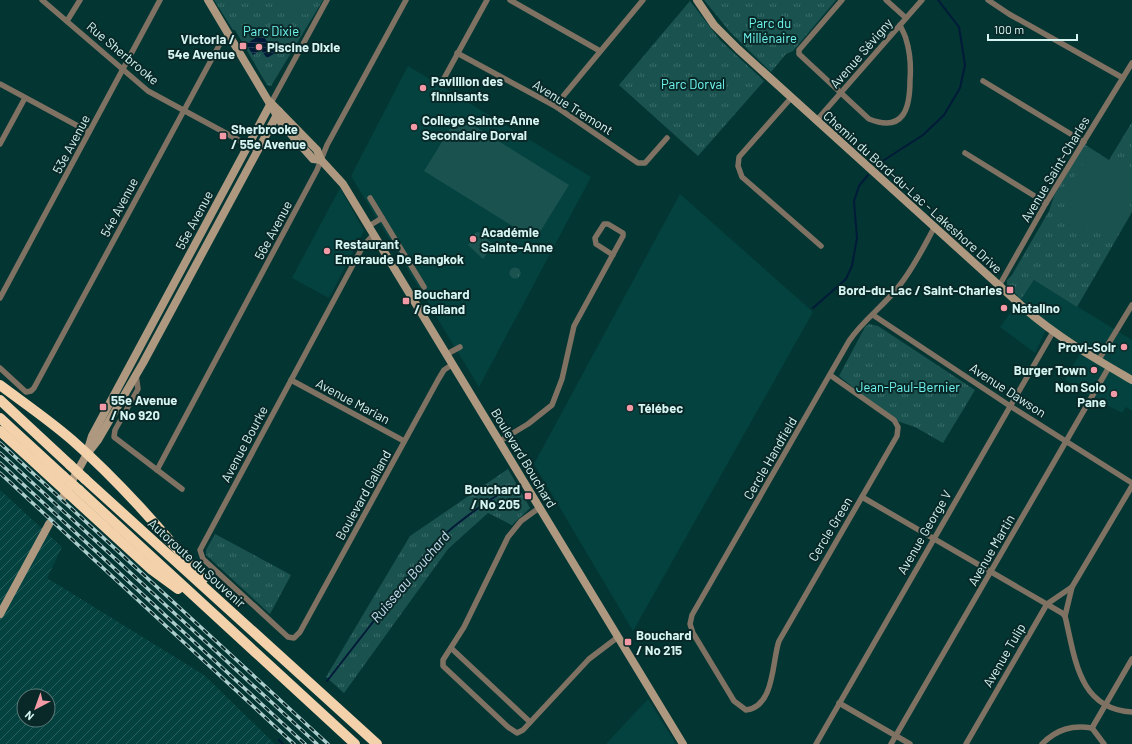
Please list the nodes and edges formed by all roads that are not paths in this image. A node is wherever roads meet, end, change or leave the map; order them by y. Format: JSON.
{"nodes":[{"id":1,"x":42,"y":0,"type":"edge"},
{"id":2,"x":80,"y":0,"type":"edge"},
{"id":3,"x":160,"y":0,"type":"edge"},
{"id":4,"x":208,"y":0,"type":"edge"},
{"id":5,"x":327,"y":0,"type":"edge"},
{"id":6,"x":406,"y":0,"type":"edge"},
{"id":7,"x":487,"y":0,"type":"edge"},
{"id":8,"x":510,"y":0,"type":"edge"},
{"id":9,"x":644,"y":0,"type":"edge"},
{"id":10,"x":697,"y":0,"type":"edge"},
{"id":11,"x":842,"y":0,"type":"edge"},
{"id":12,"x":886,"y":0,"type":"edge"},
{"id":13,"x":922,"y":0,"type":"edge"},
{"id":14,"x":988,"y":0,"type":"edge"},
{"id":15,"x":906,"y":18,"type":"junction"},
{"id":16,"x":67,"y":21,"type":"junction"},
{"id":17,"x":900,"y":25,"type":"junction"},
{"id":18,"x":229,"y":34,"type":"junction"},
{"id":19,"x":600,"y":51,"type":"junction"},
{"id":20,"x":457,"y":53,"type":"junction"},
{"id":21,"x":1132,"y":62,"type":"edge"},
{"id":22,"x":123,"y":70,"type":"junction"},
{"id":23,"x":1123,"y":78,"type":"junction"},
{"id":24,"x":983,"y":81,"type":"dead end"},
{"id":25,"x":442,"y":82,"type":"dead end"},
{"id":26,"x":0,"y":84,"type":"edge"},
{"id":27,"x":840,"y":93,"type":"junction"},
{"id":28,"x":25,"y":98,"type":"junction"},
{"id":29,"x":791,"y":98,"type":"junction"},
{"id":30,"x":271,"y":103,"type":"junction"},
{"id":31,"x":556,"y":106,"type":"junction"},
{"id":32,"x":184,"y":110,"type":"junction"},
{"id":33,"x":278,"y":113,"type":"junction"},
{"id":34,"x":816,"y":121,"type":"junction"},
{"id":35,"x":89,"y":132,"type":"junction"},
{"id":36,"x":667,"y":138,"type":"dead end"},
{"id":37,"x":1084,"y":142,"type":"junction"},
{"id":38,"x":0,"y":144,"type":"edge"},
{"id":39,"x":248,"y":146,"type":"junction"},
{"id":40,"x":257,"y":150,"type":"junction"},
{"id":41,"x":965,"y":153,"type":"dead end"},
{"id":42,"x":321,"y":160,"type":"junction"},
{"id":43,"x":370,"y":198,"type":"dead end"},
{"id":44,"x":1046,"y":203,"type":"junction"},
{"id":45,"x":382,"y":218,"type":"junction"},
{"id":46,"x":369,"y":226,"type":"junction"},
{"id":47,"x":934,"y":228,"type":"junction"},
{"id":48,"x":374,"y":234,"type":"junction"},
{"id":49,"x":821,"y":246,"type":"dead end"},
{"id":50,"x":613,"y":255,"type":"junction"},
{"id":51,"x":999,"y":286,"type":"junction"},
{"id":52,"x":424,"y":287,"type":"dead end"},
{"id":53,"x":0,"y":298,"type":"edge"},
{"id":54,"x":1132,"y":305,"type":"edge"},
{"id":55,"x":873,"y":315,"type":"junction"},
{"id":56,"x":1053,"y":332,"type":"junction"},
{"id":57,"x":460,"y":347,"type":"dead end"},
{"id":58,"x":447,"y":354,"type":"junction"},
{"id":59,"x":1098,"y":361,"type":"junction"},
{"id":60,"x":453,"y":364,"type":"junction"},
{"id":61,"x":1109,"y":367,"type":"junction"},
{"id":62,"x":0,"y":368,"type":"edge"},
{"id":63,"x":136,"y":375,"type":"junction"},
{"id":64,"x":830,"y":375,"type":"junction"},
{"id":65,"x":291,"y":380,"type":"junction"},
{"id":66,"x":1132,"y":380,"type":"edge"},
{"id":67,"x":0,"y":385,"type":"edge"},
{"id":68,"x":0,"y":400,"type":"edge"},
{"id":69,"x":1010,"y":406,"type":"junction"},
{"id":70,"x":0,"y":418,"type":"edge"},
{"id":71,"x":0,"y":431,"type":"edge"},
{"id":72,"x":404,"y":441,"type":"junction"},
{"id":73,"x":500,"y":441,"type":"junction"},
{"id":74,"x":1066,"y":442,"type":"junction"},
{"id":75,"x":87,"y":454,"type":"junction"},
{"id":76,"x":157,"y":470,"type":"junction"},
{"id":77,"x":1132,"y":484,"type":"edge"},
{"id":78,"x":182,"y":489,"type":"dead end"},
{"id":79,"x":65,"y":494,"type":"junction"},
{"id":80,"x":862,"y":497,"type":"junction"},
{"id":81,"x":539,"y":508,"type":"junction"},
{"id":82,"x":49,"y":524,"type":"tunnel mouth"},
{"id":83,"x":933,"y":538,"type":"junction"},
{"id":84,"x":991,"y":572,"type":"junction"},
{"id":85,"x":1072,"y":587,"type":"junction"},
{"id":86,"x":1047,"y":604,"type":"junction"},
{"id":87,"x":226,"y":606,"type":"junction"},
{"id":88,"x":0,"y":614,"type":"edge"},
{"id":89,"x":1065,"y":616,"type":"junction"},
{"id":90,"x":222,"y":621,"type":"junction"},
{"id":91,"x":618,"y":637,"type":"junction"},
{"id":92,"x":294,"y":638,"type":"joint"},
{"id":93,"x":451,"y":648,"type":"junction"},
{"id":94,"x":1132,"y":659,"type":"edge"},
{"id":95,"x":839,"y":703,"type":"junction"},
{"id":96,"x":1104,"y":706,"type":"junction"},
{"id":97,"x":741,"y":708,"type":"joint"},
{"id":98,"x":1132,"y":712,"type":"edge"},
{"id":99,"x":530,"y":722,"type":"junction"},
{"id":100,"x":1092,"y":728,"type":"junction"},
{"id":101,"x":896,"y":736,"type":"junction"},
{"id":102,"x":355,"y":744,"type":"edge"},
{"id":103,"x":377,"y":744,"type":"edge"},
{"id":104,"x":683,"y":744,"type":"edge"},
{"id":105,"x":816,"y":744,"type":"edge"},
{"id":106,"x":891,"y":744,"type":"edge"},
{"id":107,"x":910,"y":744,"type":"edge"},
{"id":108,"x":966,"y":744,"type":"edge"},
{"id":109,"x":1042,"y":744,"type":"edge"},
{"id":110,"x":1104,"y":744,"type":"edge"}],
"edges":[{"from":1,"to":16,"type":"street","name":"Rue Sherbrooke"},
{"from":2,"to":16,"type":"street"},
{"from":3,"to":22,"type":"street","name":"53e Avenue"},
{"from":4,"to":18,"type":"street","name":"Boulevard Bouchard"},
{"from":5,"to":30,"type":"street","name":"55e Avenue"},
{"from":6,"to":42,"type":"street","name":"56e Avenue"},
{"from":7,"to":20,"type":"street"},
{"from":8,"to":19,"type":"street"},
{"from":9,"to":19,"type":"street"},
{"from":10,"to":29,"type":"street","name":"Chemin du Bord-du-Lac - Lakeshore Drive"},
{"from":11,"to":27,"type":"street"},
{"from":12,"to":15,"type":"street"},
{"from":13,"to":15,"type":"street","name":"Avenue Sévigny"},
{"from":14,"to":23,"type":"street"},
{"from":15,"to":17,"type":"street","name":"Avenue Sévigny"},
{"from":16,"to":22,"type":"street","name":"Rue Sherbrooke"},
{"from":17,"to":27,"type":"street","name":"Avenue Sévigny"},
{"from":17,"to":27,"type":"street"},
{"from":18,"to":30,"type":"street","name":"Boulevard Bouchard"},
{"from":18,"to":32,"type":"street","name":"54e Avenue"},
{"from":19,"to":31,"type":"street"},
{"from":20,"to":25,"type":"street"},
{"from":20,"to":31,"type":"street","name":"Avenue Tremont"},
{"from":21,"to":23,"type":"street","name":"Avenue Saint-Charles"},
{"from":22,"to":32,"type":"street","name":"Rue Sherbrooke"},
{"from":22,"to":35,"type":"street","name":"53e Avenue"},
{"from":23,"to":37,"type":"street","name":"Avenue Saint-Charles"},
{"from":24,"to":37,"type":"street"},
{"from":26,"to":28,"type":"street"},
{"from":27,"to":34,"type":"street","name":"Avenue Sévigny"},
{"from":28,"to":35,"type":"street"},
{"from":28,"to":38,"type":"street"},
{"from":29,"to":34,"type":"street","name":"Chemin du Bord-du-Lac - Lakeshore Drive"},
{"from":29,"to":49,"type":"street"},
{"from":30,"to":33,"type":"street","name":"Boulevard Bouchard"},
{"from":30,"to":39,"type":"street","name":"55e Avenue"},
{"from":31,"to":36,"type":"street","name":"Avenue Tremont"},
{"from":32,"to":39,"type":"street","name":"Rue Sherbrooke"},
{"from":32,"to":62,"type":"street","name":"54e Avenue"},
{"from":33,"to":40,"type":"street","name":"55e Avenue"},
{"from":33,"to":42,"type":"street","name":"Boulevard Bouchard"},
{"from":34,"to":47,"type":"street","name":"Chemin du Bord-du-Lac - Lakeshore Drive"},
{"from":35,"to":53,"type":"street","name":"53e Avenue"},
{"from":37,"to":44,"type":"street","name":"Avenue Saint-Charles"},
{"from":39,"to":40,"type":"street","name":"Rue Sherbrooke"},
{"from":39,"to":75,"type":"street","name":"55e Avenue"},
{"from":40,"to":63,"type":"street","name":"55e Avenue"},
{"from":41,"to":44,"type":"street"},
{"from":42,"to":46,"type":"street","name":"Boulevard Bouchard"},
{"from":42,"to":76,"type":"street","name":"56e Avenue"},
{"from":43,"to":45,"type":"street"},
{"from":44,"to":51,"type":"street","name":"Avenue Saint-Charles"},
{"from":45,"to":46,"type":"street"},
{"from":45,"to":52,"type":"street"},
{"from":46,"to":48,"type":"street","name":"Boulevard Bouchard"},
{"from":47,"to":51,"type":"street","name":"Chemin du Bord-du-Lac - Lakeshore Drive"},
{"from":47,"to":55,"type":"street","name":"Cercle Handfield"},
{"from":48,"to":58,"type":"street","name":"Boulevard Bouchard"},
{"from":48,"to":65,"type":"street","name":"Avenue Bourke"},
{"from":50,"to":50,"type":"street"},
{"from":50,"to":73,"type":"street"},
{"from":51,"to":56,"type":"street","name":"Chemin du Bord-du-Lac - Lakeshore Drive"},
{"from":54,"to":59,"type":"street"},
{"from":55,"to":64,"type":"street","name":"Cercle Handfield"},
{"from":55,"to":69,"type":"street","name":"Avenue Dawson"},
{"from":56,"to":59,"type":"street","name":"Chemin du Bord-du-Lac - Lakeshore Drive"},
{"from":56,"to":69,"type":"street","name":"Avenue George V"},
{"from":57,"to":58,"type":"street"},
{"from":58,"to":60,"type":"street","name":"Boulevard Bouchard"},
{"from":59,"to":61,"type":"street","name":"Chemin du Bord-du-Lac - Lakeshore Drive"},
{"from":60,"to":72,"type":"street","name":"Boulevard Galland"},
{"from":60,"to":73,"type":"street","name":"Boulevard Bouchard"},
{"from":61,"to":66,"type":"street","name":"Chemin du Bord-du-Lac - Lakeshore Drive"},
{"from":61,"to":74,"type":"street","name":"Avenue Martin"},
{"from":63,"to":75,"type":"street","name":"55e Avenue"},
{"from":63,"to":76,"type":"street","name":"55e Avenue"},
{"from":64,"to":80,"type":"street","name":"Cercle Green"},
{"from":64,"to":97,"type":"street","name":"Cercle Handfield"},
{"from":65,"to":72,"type":"street","name":"Avenue Marian"},
{"from":65,"to":92,"type":"street","name":"Avenue Bourke"},
{"from":67,"to":75,"type":"highway"},
{"from":68,"to":87,"type":"highway","name":"Autoroute du Souvenir","bridge":true},
{"from":69,"to":74,"type":"street","name":"Avenue Dawson"},
{"from":69,"to":83,"type":"street","name":"Avenue George V"},
{"from":70,"to":90,"type":"highway","name":"Autoroute du Souvenir","bridge":true},
{"from":71,"to":79,"type":"highway"},
{"from":72,"to":92,"type":"street","name":"Boulevard Galland"},
{"from":73,"to":81,"type":"street","name":"Boulevard Bouchard"},
{"from":74,"to":77,"type":"street","name":"Avenue Dawson"},
{"from":74,"to":84,"type":"street","name":"Avenue Martin"},
{"from":75,"to":79,"type":"street","name":"55e Avenue"},
{"from":75,"to":87,"type":"highway"},
{"from":76,"to":78,"type":"street"},
{"from":77,"to":85,"type":"street","name":"Avenue Tulip"},
{"from":79,"to":90,"type":"highway"},
{"from":80,"to":83,"type":"street"},
{"from":80,"to":97,"type":"street","name":"Cercle Green"},
{"from":81,"to":91,"type":"street","name":"Boulevard Bouchard"},
{"from":81,"to":93,"type":"street"},
{"from":82,"to":88,"type":"street"},
{"from":83,"to":84,"type":"street"},
{"from":83,"to":95,"type":"street","name":"Avenue George V"},
{"from":84,"to":86,"type":"street"},
{"from":84,"to":101,"type":"street","name":"Avenue Martin"},
{"from":85,"to":86,"type":"street","name":"Avenue Tulip"},
{"from":85,"to":89,"type":"street","name":"Avenue Tulip"},
{"from":86,"to":89,"type":"street"},
{"from":86,"to":108,"type":"street","name":"Avenue Tulip"},
{"from":87,"to":103,"type":"highway","name":"Autoroute du Souvenir"},
{"from":89,"to":96,"type":"street"},
{"from":90,"to":102,"type":"highway","name":"Autoroute du Souvenir"},
{"from":91,"to":99,"type":"street"},
{"from":91,"to":104,"type":"street","name":"Boulevard Bouchard"},
{"from":93,"to":99,"type":"street"},
{"from":93,"to":99,"type":"street"},
{"from":94,"to":96,"type":"street"},
{"from":95,"to":101,"type":"street"},
{"from":95,"to":105,"type":"street","name":"Avenue George V"},
{"from":96,"to":98,"type":"street"},
{"from":96,"to":100,"type":"street"},
{"from":100,"to":109,"type":"street"},
{"from":100,"to":110,"type":"street"},
{"from":101,"to":106,"type":"street","name":"Avenue Martin"},
{"from":101,"to":107,"type":"street"}]}
